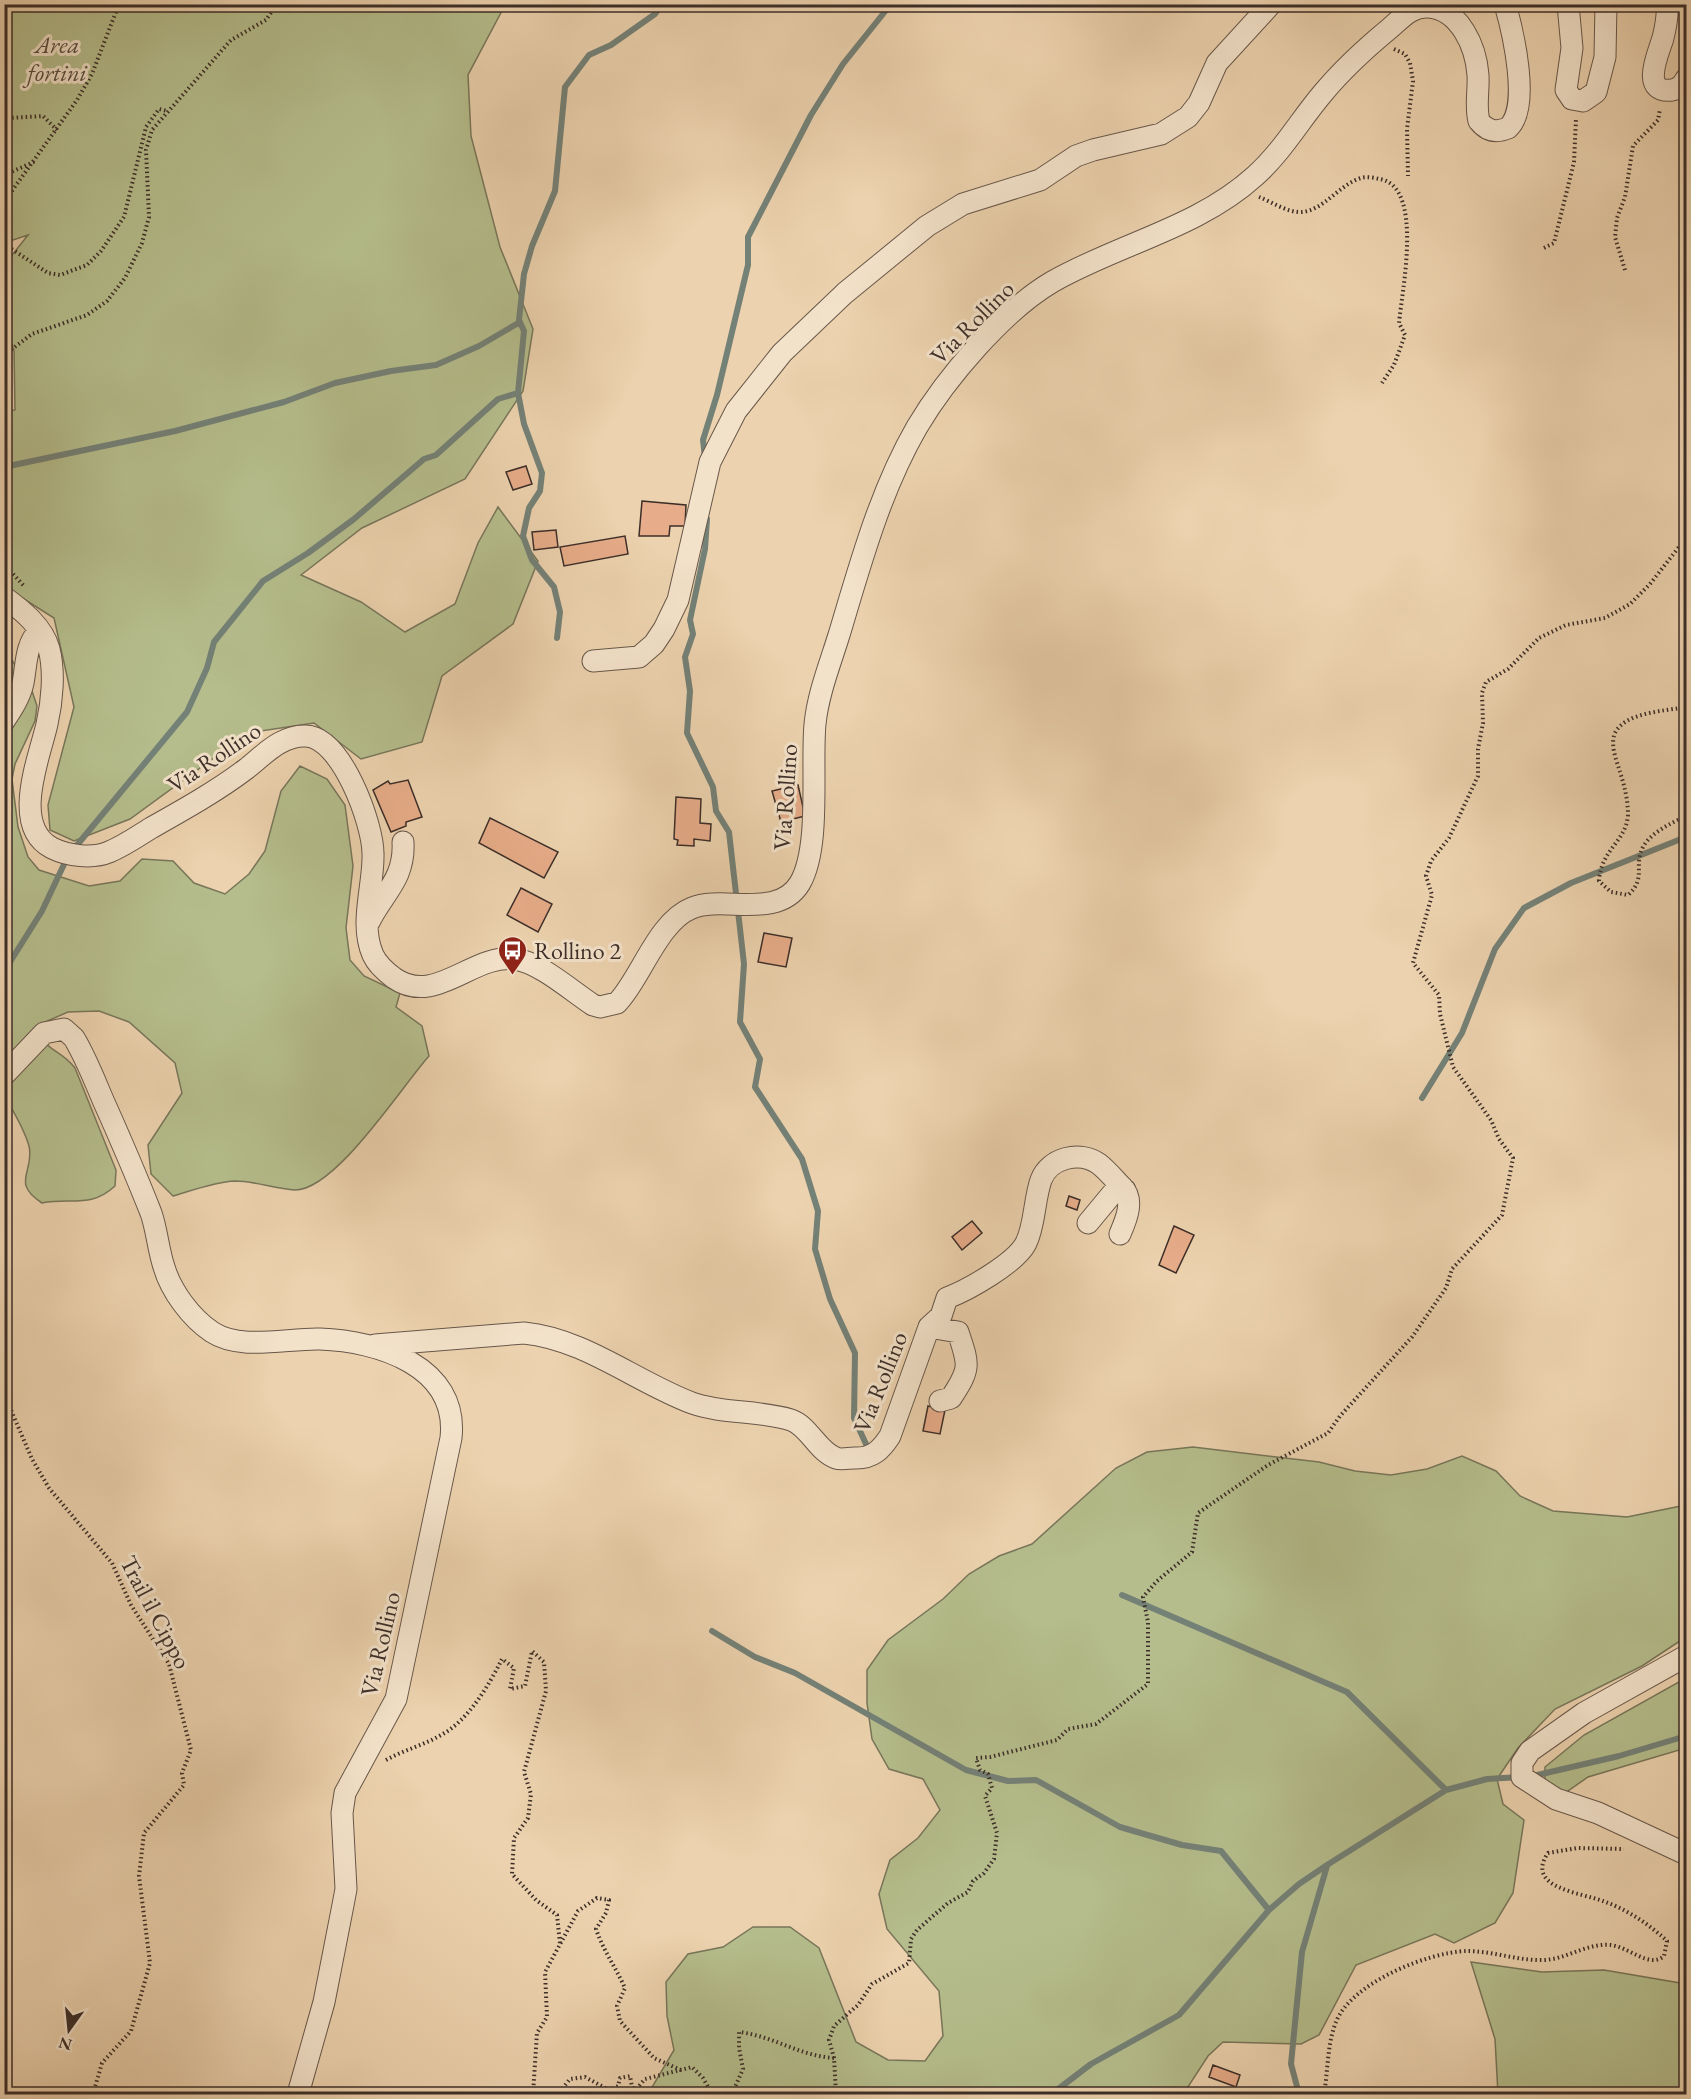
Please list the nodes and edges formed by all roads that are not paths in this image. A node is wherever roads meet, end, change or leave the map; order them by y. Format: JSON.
{"nodes":[{"id":1,"x":1271,"y":4,"type":"edge"},
{"id":2,"x":1505,"y":4,"type":"edge"},
{"id":3,"x":1568,"y":4,"type":"edge"},
{"id":4,"x":1606,"y":4,"type":"edge"},
{"id":5,"x":1667,"y":4,"type":"edge"},
{"id":6,"x":1686,"y":79,"type":"edge"},
{"id":7,"x":4,"y":597,"type":"edge"},
{"id":8,"x":39,"y":630,"type":"junction"},
{"id":9,"x":593,"y":661,"type":"dead end"},
{"id":10,"x":4,"y":721,"type":"edge"},
{"id":11,"x":403,"y":842,"type":"dead end"},
{"id":12,"x":369,"y":922,"type":"junction"},
{"id":13,"x":4,"y":1074,"type":"edge"},
{"id":14,"x":1125,"y":1190,"type":"junction"},
{"id":15,"x":1089,"y":1222,"type":"dead end"},
{"id":16,"x":1120,"y":1234,"type":"dead end"},
{"id":17,"x":929,"y":1327,"type":"junction"},
{"id":18,"x":368,"y":1345,"type":"junction"},
{"id":19,"x":940,"y":1401,"type":"dead end"},
{"id":20,"x":1686,"y":1656,"type":"edge"},
{"id":21,"x":1686,"y":1854,"type":"edge"},
{"id":22,"x":298,"y":2094,"type":"edge"}],
"edges":[{"from":1,"to":9,"type":"street"},
{"from":2,"to":12,"type":"street","name":"Via Rollino"},
{"from":3,"to":4,"type":"street"},
{"from":5,"to":6,"type":"street"},
{"from":7,"to":8,"type":"street","name":"Via Rollino"},
{"from":8,"to":10,"type":"street"},
{"from":8,"to":12,"type":"street","name":"Via Rollino"},
{"from":11,"to":12,"type":"street"},
{"from":13,"to":18,"type":"street","name":"Via Rollino"},
{"from":14,"to":15,"type":"street"},
{"from":14,"to":16,"type":"street"},
{"from":14,"to":17,"type":"street","name":"Via Rollino"},
{"from":17,"to":18,"type":"street","name":"Via Rollino"},
{"from":17,"to":19,"type":"street","name":"Via Rollino"},
{"from":18,"to":22,"type":"street","name":"Via Rollino"},
{"from":20,"to":21,"type":"street"}]}
